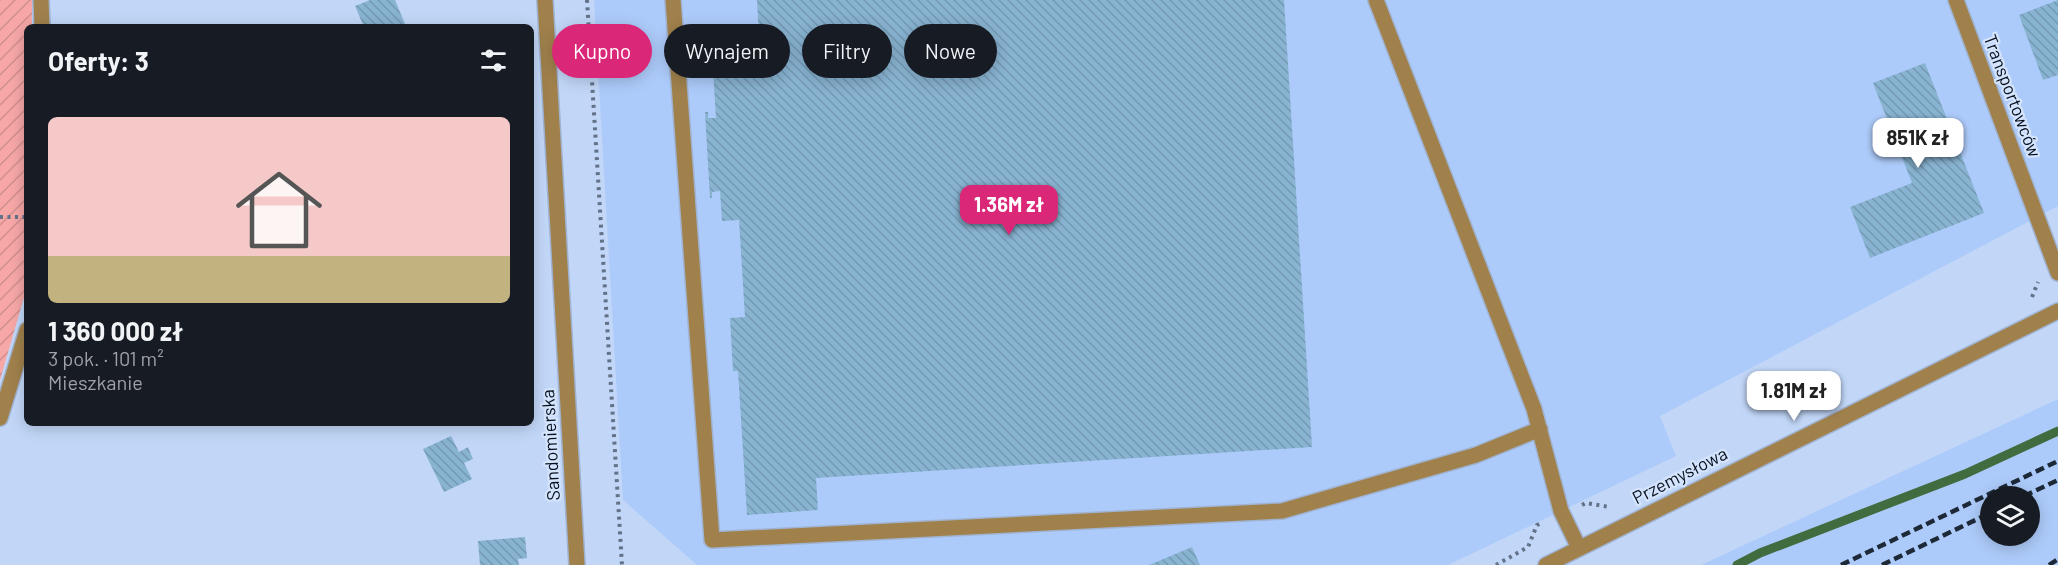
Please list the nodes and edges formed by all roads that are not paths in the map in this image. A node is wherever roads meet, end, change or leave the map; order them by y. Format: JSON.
{"nodes":[{"id":1,"x":41,"y":0,"type":"edge"},
{"id":2,"x":545,"y":0,"type":"edge"},
{"id":3,"x":673,"y":0,"type":"edge"},
{"id":4,"x":1376,"y":0,"type":"edge"},
{"id":5,"x":1956,"y":0,"type":"edge"},
{"id":6,"x":42,"y":24,"type":"edge"},
{"id":7,"x":2058,"y":273,"type":"edge"},
{"id":8,"x":2058,"y":311,"type":"edge"},
{"id":9,"x":24,"y":340,"type":"edge"},
{"id":10,"x":0,"y":418,"type":"edge"},
{"id":11,"x":1540,"y":429,"type":"junction"},
{"id":12,"x":1579,"y":548,"type":"junction"},
{"id":13,"x":577,"y":565,"type":"edge"},
{"id":14,"x":1546,"y":565,"type":"edge"}],
"edges":[{"from":1,"to":6,"type":"street"},
{"from":2,"to":13,"type":"street","name":"Sandomierska"},
{"from":3,"to":11,"type":"street"},
{"from":4,"to":11,"type":"street"},
{"from":5,"to":7,"type":"street","name":"Transportowców"},
{"from":8,"to":12,"type":"street","name":"Przemysłowa"},
{"from":9,"to":10,"type":"street"},
{"from":11,"to":12,"type":"street"},
{"from":12,"to":14,"type":"street","name":"Przemysłowa"}]}
